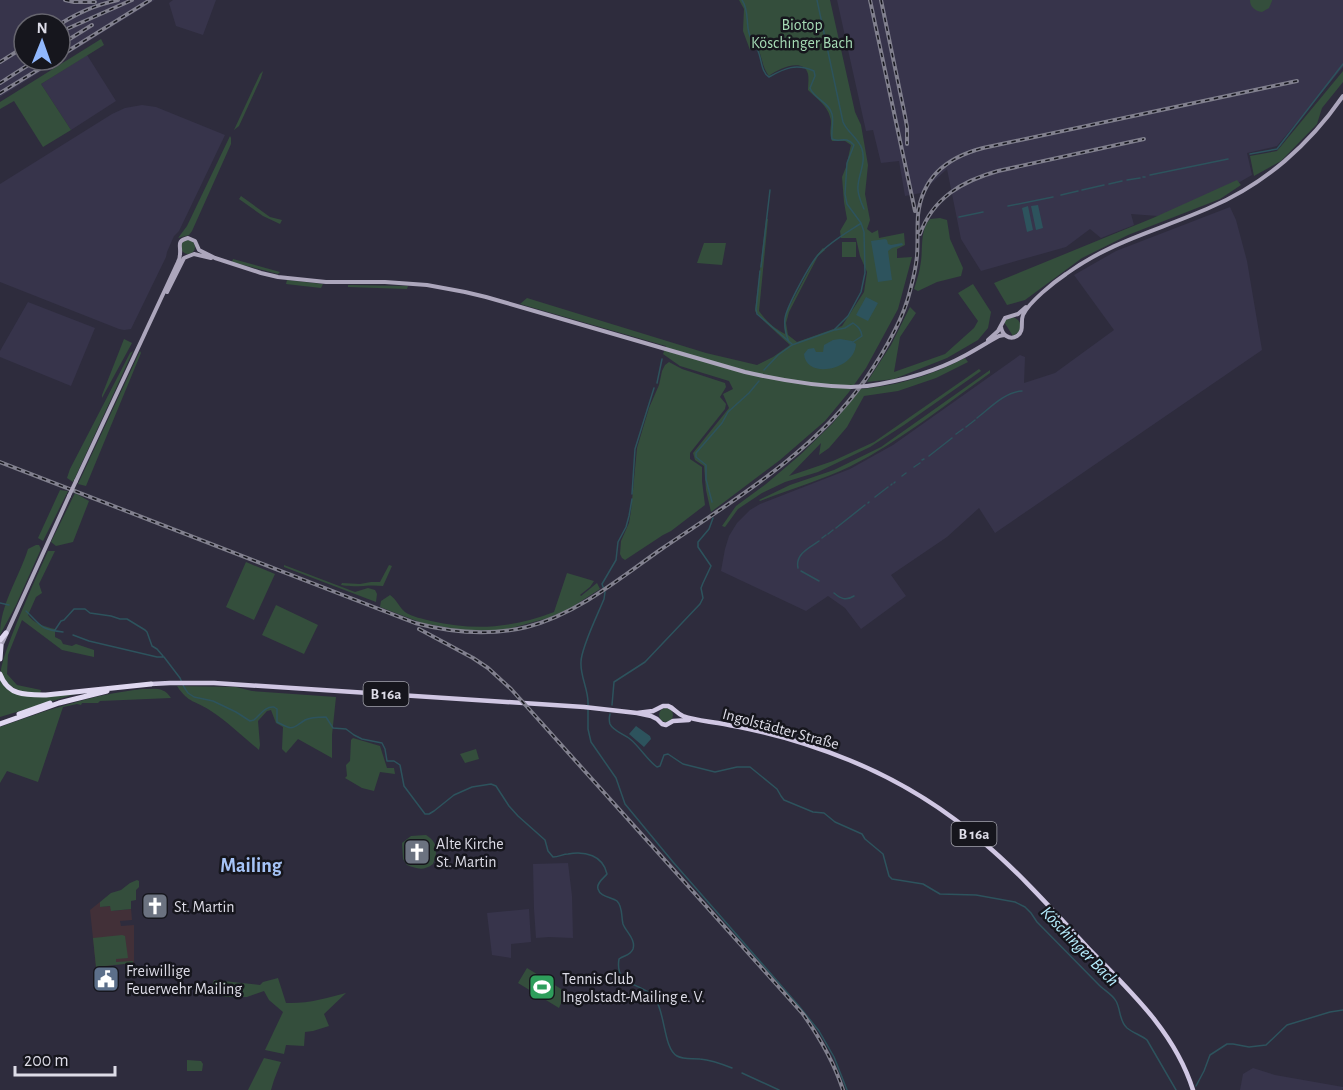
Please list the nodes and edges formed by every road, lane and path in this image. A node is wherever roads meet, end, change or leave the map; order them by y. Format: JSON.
{"nodes":[{"id":1,"x":1343,"y":96,"type":"edge"},
{"id":2,"x":197,"y":248,"type":"junction"},
{"id":3,"x":180,"y":252,"type":"junction"},
{"id":4,"x":194,"y":254,"type":"junction"},
{"id":5,"x":187,"y":256,"type":"junction"},
{"id":6,"x":215,"y":258,"type":"junction"},
{"id":7,"x":1032,"y":303,"type":"junction"},
{"id":8,"x":1013,"y":316,"type":"junction"},
{"id":9,"x":1021,"y":323,"type":"junction"},
{"id":10,"x":1001,"y":327,"type":"junction"},
{"id":11,"x":144,"y":335,"type":"junction"},
{"id":12,"x":1005,"y":335,"type":"junction"},
{"id":13,"x":984,"y":344,"type":"junction"},
{"id":14,"x":6,"y":633,"type":"joint"},
{"id":15,"x":0,"y":646,"type":"edge"},
{"id":16,"x":0,"y":659,"type":"edge"},
{"id":17,"x":0,"y":674,"type":"edge"},
{"id":18,"x":151,"y":684,"type":"joint"},
{"id":19,"x":141,"y":685,"type":"junction"},
{"id":20,"x":106,"y":688,"type":"junction"},
{"id":21,"x":658,"y":710,"type":"junction"},
{"id":22,"x":675,"y":711,"type":"junction"},
{"id":23,"x":637,"y":712,"type":"junction"},
{"id":24,"x":657,"y":719,"type":"junction"},
{"id":25,"x":694,"y":719,"type":"junction"},
{"id":26,"x":674,"y":721,"type":"junction"},
{"id":27,"x":0,"y":723,"type":"edge"},
{"id":28,"x":1193,"y":1090,"type":"edge"}],
"edges":[{"from":1,"to":7,"type":"main road"},
{"from":2,"to":3,"type":"main road"},
{"from":2,"to":4,"type":"main road"},
{"from":2,"to":6,"type":"main road"},
{"from":3,"to":5,"type":"main road"},
{"from":3,"to":11,"type":"main road"},
{"from":4,"to":5,"type":"main road"},
{"from":4,"to":6,"type":"main road"},
{"from":5,"to":11,"type":"main road"},
{"from":6,"to":13,"type":"main road","bridge":true},
{"from":7,"to":8,"type":"main road"},
{"from":7,"to":9,"type":"main road"},
{"from":8,"to":9,"type":"main road"},
{"from":8,"to":10,"type":"main road"},
{"from":9,"to":12,"type":"main road"},
{"from":10,"to":12,"type":"main road"},
{"from":10,"to":13,"type":"main road"},
{"from":11,"to":14,"type":"main road","bridge":true},
{"from":12,"to":13,"type":"main road"},
{"from":14,"to":15,"type":"highway"},
{"from":15,"to":16,"type":"highway"},
{"from":17,"to":20,"type":"highway"},
{"from":18,"to":19,"type":"highway","number":"B 16a"},
{"from":18,"to":23,"type":"main road","number":"B 16a"},
{"from":19,"to":20,"type":"highway","number":"B 16a"},
{"from":19,"to":27,"type":"highway","number":"B 16a"},
{"from":20,"to":27,"type":"highway","number":"B 16a"},
{"from":21,"to":22,"type":"main road"},
{"from":21,"to":23,"type":"main road","number":"B 16a"},
{"from":21,"to":24,"type":"main road"},
{"from":22,"to":25,"type":"main road","number":"B 16a"},
{"from":22,"to":26,"type":"main road"},
{"from":23,"to":24,"type":"main road","number":"B 16a"},
{"from":24,"to":26,"type":"main road"},
{"from":25,"to":26,"type":"main road","number":"B 16a"},
{"from":25,"to":28,"type":"main road","name":"Ingolstädter Straße","number":"B 16a"}]}
